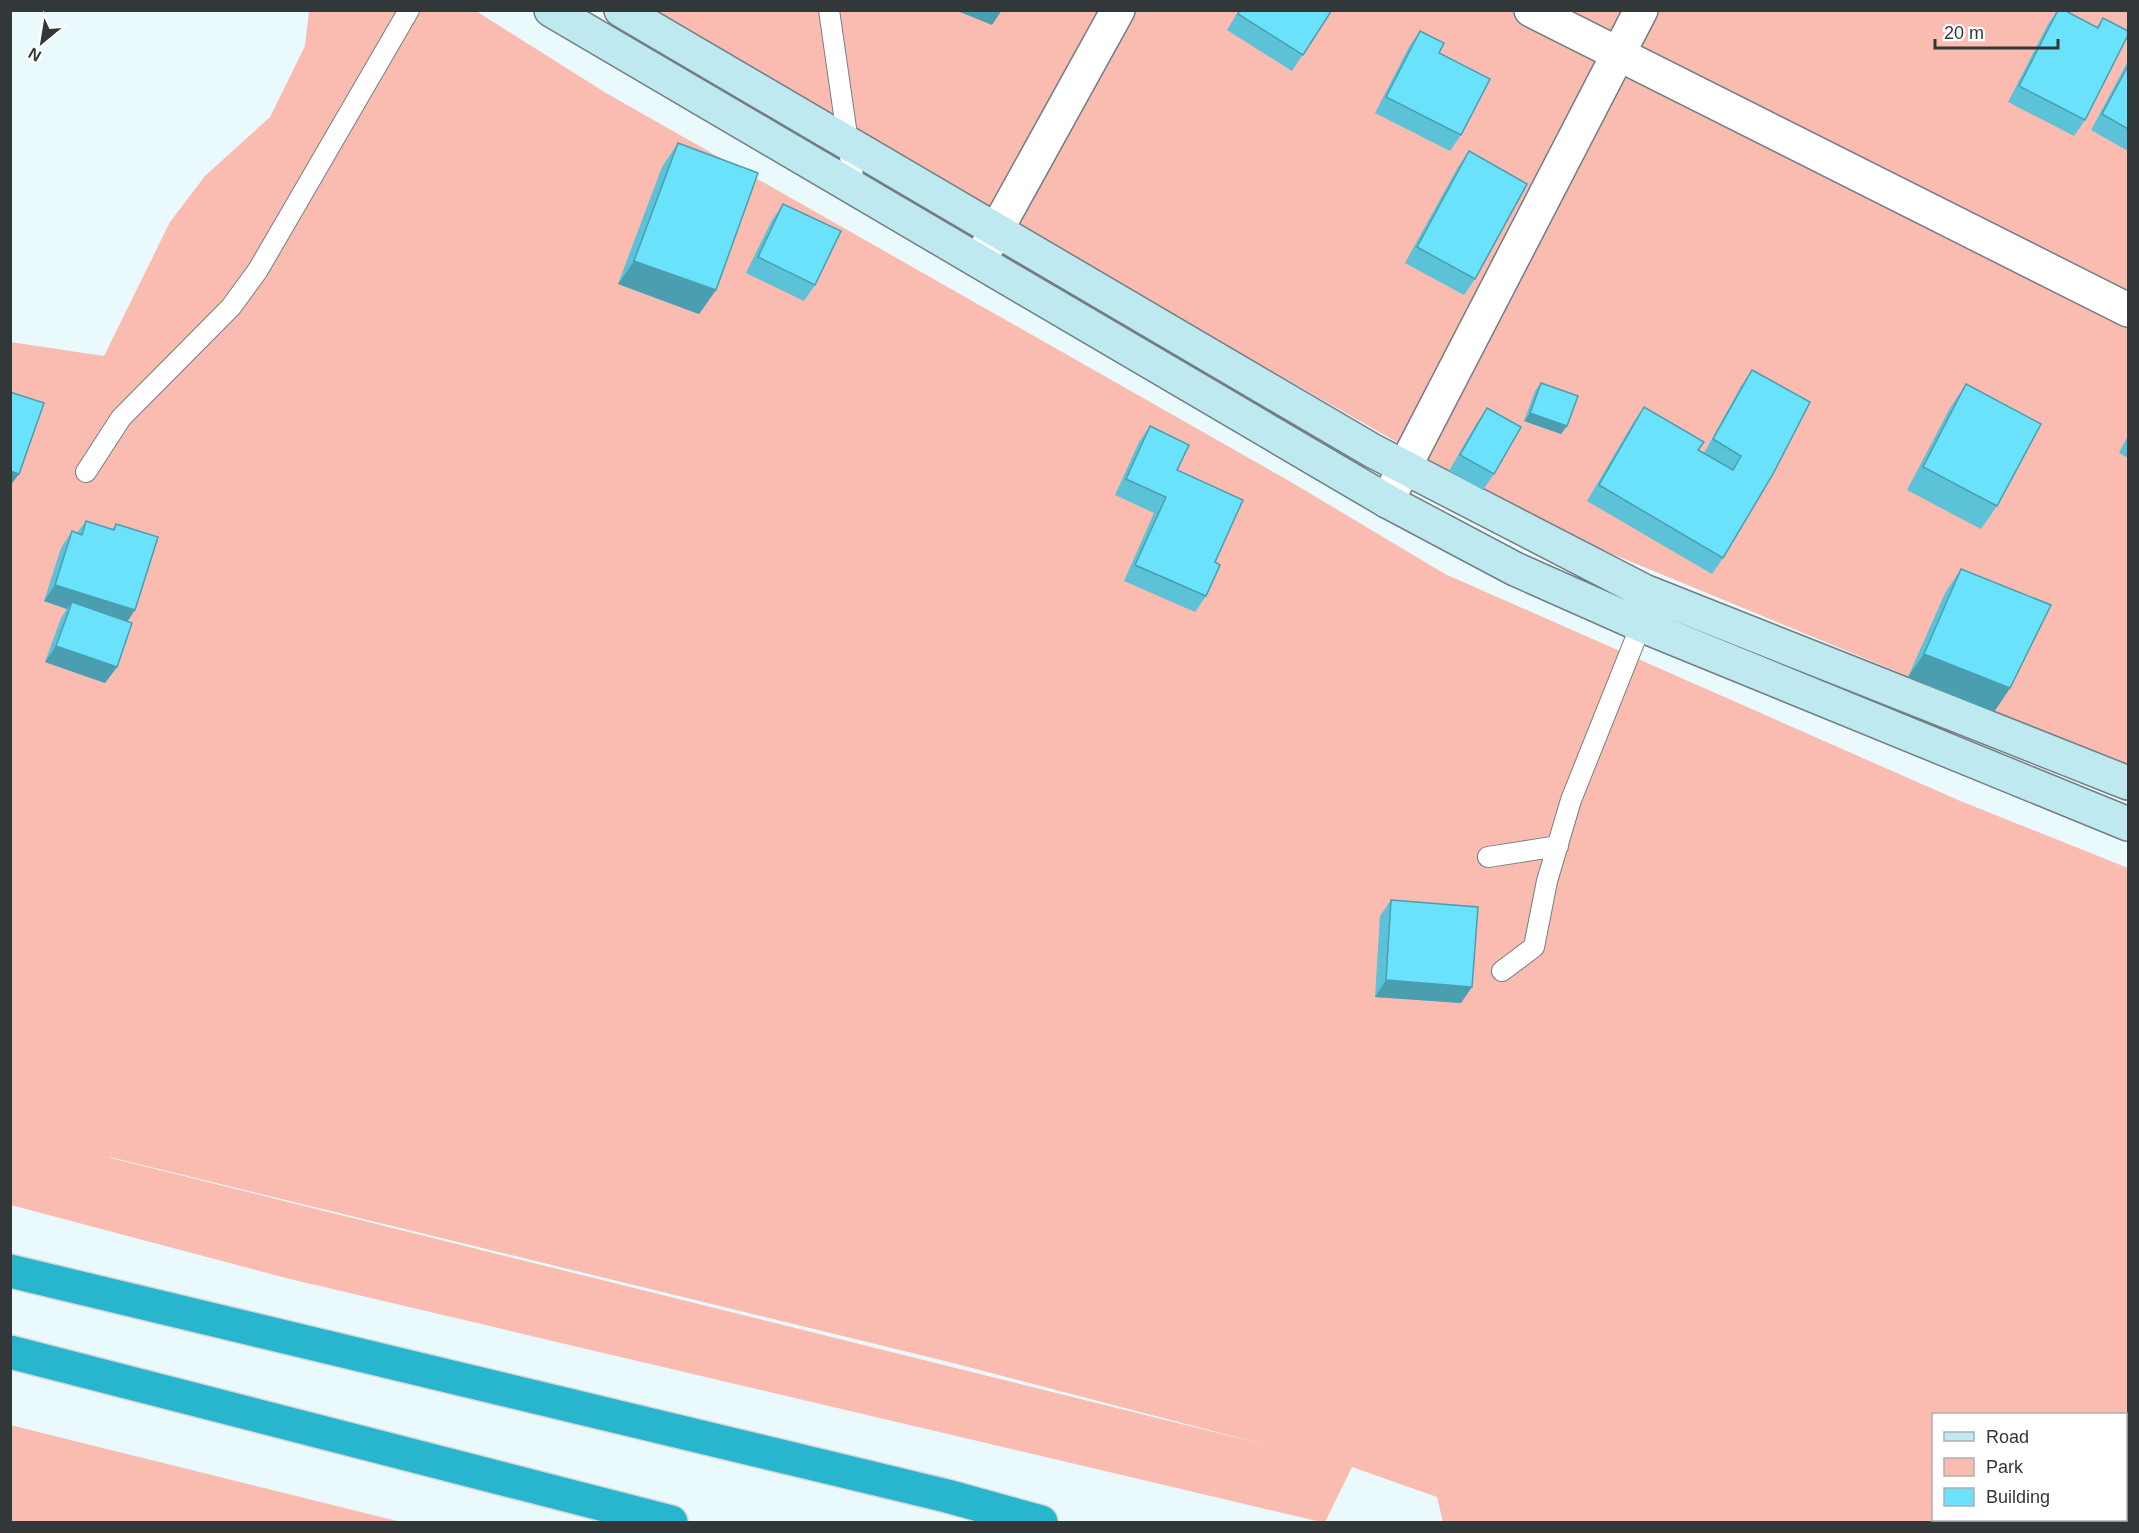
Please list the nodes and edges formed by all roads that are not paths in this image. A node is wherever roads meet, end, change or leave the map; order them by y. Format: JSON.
{"nodes":[{"id":1,"x":409,"y":10,"type":"edge"},
{"id":2,"x":551,"y":10,"type":"edge"},
{"id":3,"x":621,"y":10,"type":"edge"},
{"id":4,"x":829,"y":10,"type":"edge"},
{"id":5,"x":1118,"y":10,"type":"edge"},
{"id":6,"x":1531,"y":10,"type":"edge"},
{"id":7,"x":1641,"y":10,"type":"edge"},
{"id":8,"x":1620,"y":55,"type":"junction"},
{"id":9,"x":849,"y":143,"type":"junction"},
{"id":10,"x":855,"y":191,"type":"junction"},
{"id":11,"x":997,"y":230,"type":"junction"},
{"id":12,"x":980,"y":260,"type":"junction"},
{"id":13,"x":2128,"y":310,"type":"edge"},
{"id":14,"x":1404,"y":467,"type":"junction"},
{"id":15,"x":86,"y":472,"type":"dead end"},
{"id":16,"x":1387,"y":501,"type":"junction"},
{"id":17,"x":1641,"y":625,"type":"junction"},
{"id":18,"x":2128,"y":783,"type":"edge"},
{"id":19,"x":2128,"y":824,"type":"edge"},
{"id":20,"x":1558,"y":846,"type":"junction"},
{"id":21,"x":1488,"y":857,"type":"dead end"},
{"id":22,"x":1502,"y":971,"type":"dead end"},
{"id":23,"x":10,"y":1271,"type":"edge"},
{"id":24,"x":10,"y":1352,"type":"edge"},
{"id":25,"x":670,"y":1522,"type":"edge"},
{"id":26,"x":1041,"y":1522,"type":"edge"}],
"edges":[{"from":1,"to":15,"type":"lane"},
{"from":2,"to":10,"type":"main road"},
{"from":3,"to":9,"type":"main road"},
{"from":4,"to":9,"type":"lane"},
{"from":5,"to":11,"type":"street"},
{"from":6,"to":8,"type":"street"},
{"from":7,"to":8,"type":"street"},
{"from":8,"to":13,"type":"street"},
{"from":8,"to":14,"type":"street"},
{"from":9,"to":10,"type":"lane"},
{"from":9,"to":11,"type":"main road"},
{"from":10,"to":12,"type":"main road"},
{"from":11,"to":12,"type":"street"},
{"from":11,"to":14,"type":"main road"},
{"from":12,"to":16,"type":"main road"},
{"from":14,"to":16,"type":"street"},
{"from":14,"to":18,"type":"main road"},
{"from":16,"to":17,"type":"main road"},
{"from":17,"to":19,"type":"main road"},
{"from":17,"to":20,"type":"lane"},
{"from":20,"to":21,"type":"lane"},
{"from":20,"to":22,"type":"lane"},
{"from":23,"to":26,"type":"highway"},
{"from":24,"to":25,"type":"highway"}]}
